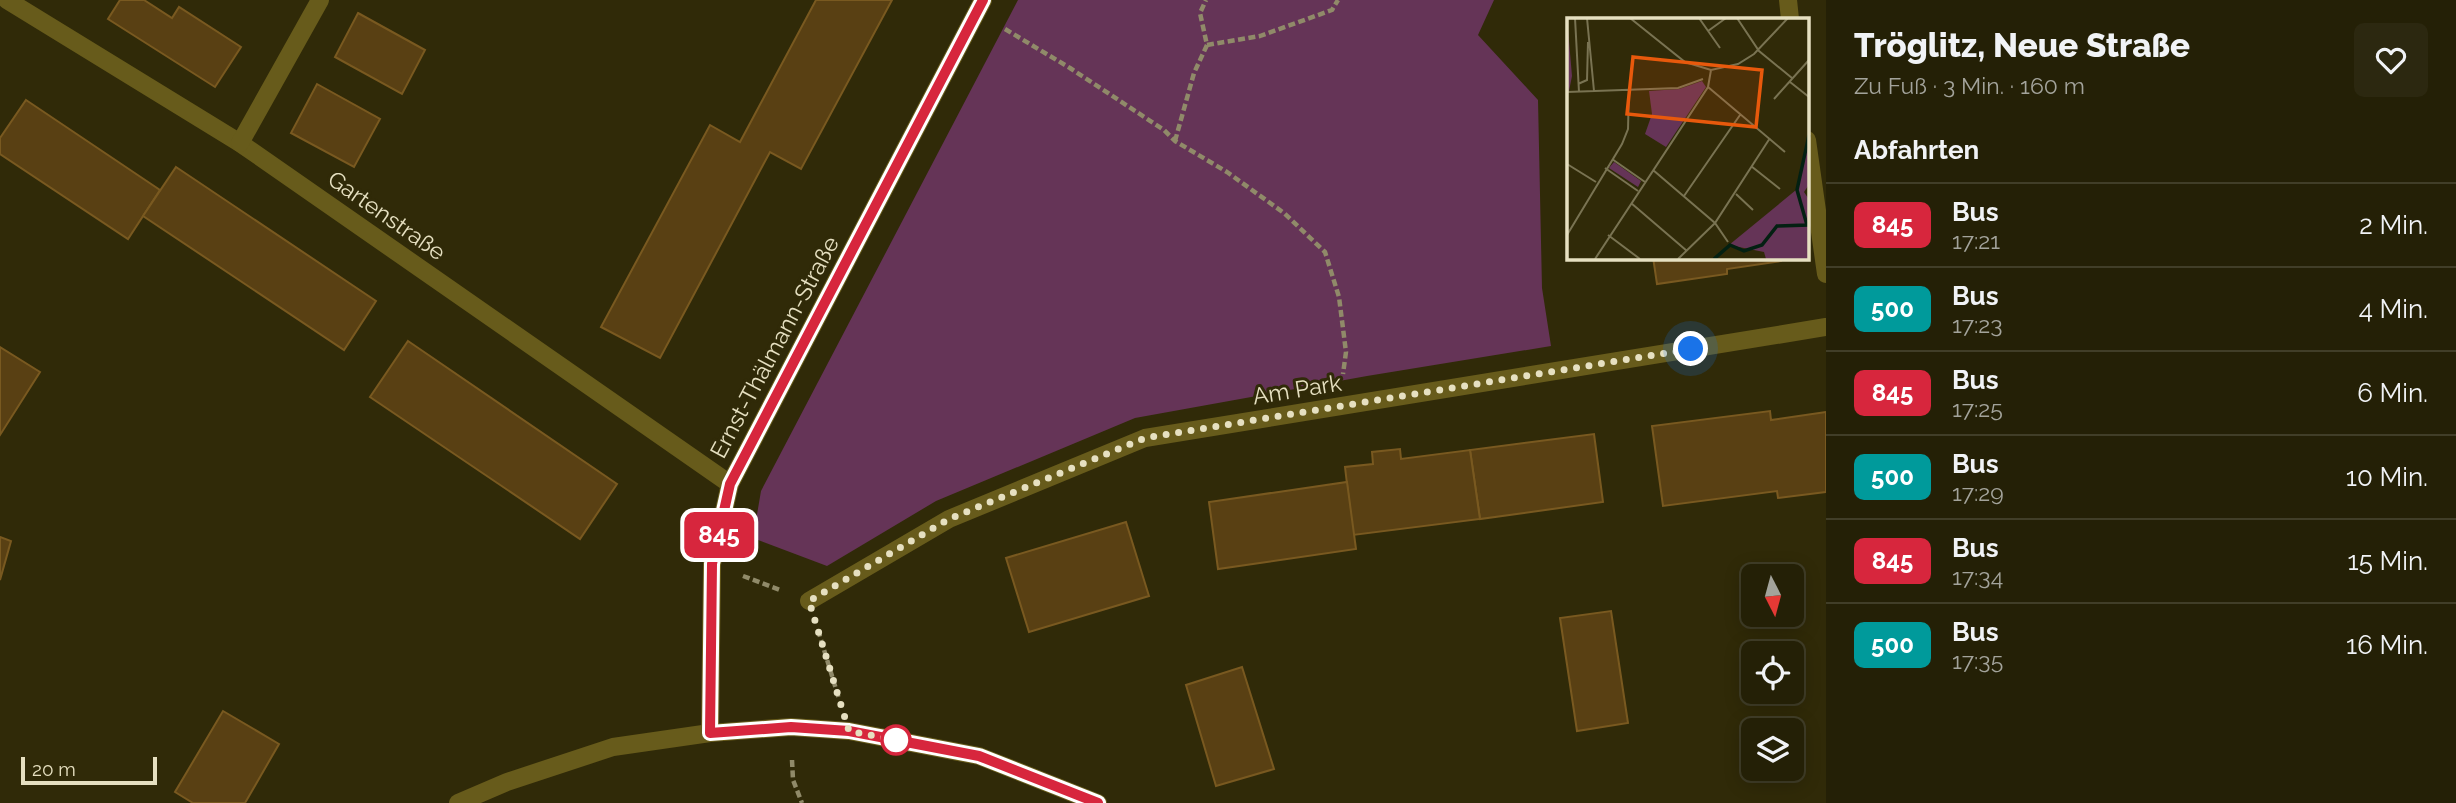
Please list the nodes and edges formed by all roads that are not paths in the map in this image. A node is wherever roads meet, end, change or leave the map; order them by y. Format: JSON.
{"nodes":[{"id":1,"x":7,"y":0,"type":"edge"},
{"id":2,"x":320,"y":0,"type":"edge"},
{"id":3,"x":1788,"y":0,"type":"edge"},
{"id":4,"x":980,"y":6,"type":"edge"},
{"id":5,"x":1790,"y":18,"type":"edge"},
{"id":6,"x":240,"y":143,"type":"junction"},
{"id":7,"x":1808,"y":147,"type":"edge"},
{"id":8,"x":1826,"y":274,"type":"edge"},
{"id":9,"x":1826,"y":327,"type":"edge"},
{"id":10,"x":730,"y":484,"type":"junction"},
{"id":11,"x":809,"y":601,"type":"road end"},
{"id":12,"x":710,"y":733,"type":"junction"},
{"id":13,"x":458,"y":803,"type":"edge"},
{"id":14,"x":1098,"y":803,"type":"edge"}],
"edges":[{"from":1,"to":6,"type":"street","name":"Gartenstraße"},
{"from":2,"to":6,"type":"street"},
{"from":3,"to":5,"type":"street"},
{"from":4,"to":10,"type":"street","name":"Ernst-Thälmann-Straße"},
{"from":6,"to":10,"type":"street","name":"Gartenstraße"},
{"from":7,"to":8,"type":"street"},
{"from":9,"to":11,"type":"street","name":"Am Park"},
{"from":10,"to":12,"type":"street","name":"Ernst-Thälmann-Straße"},
{"from":12,"to":13,"type":"street"},
{"from":12,"to":14,"type":"street"}]}
